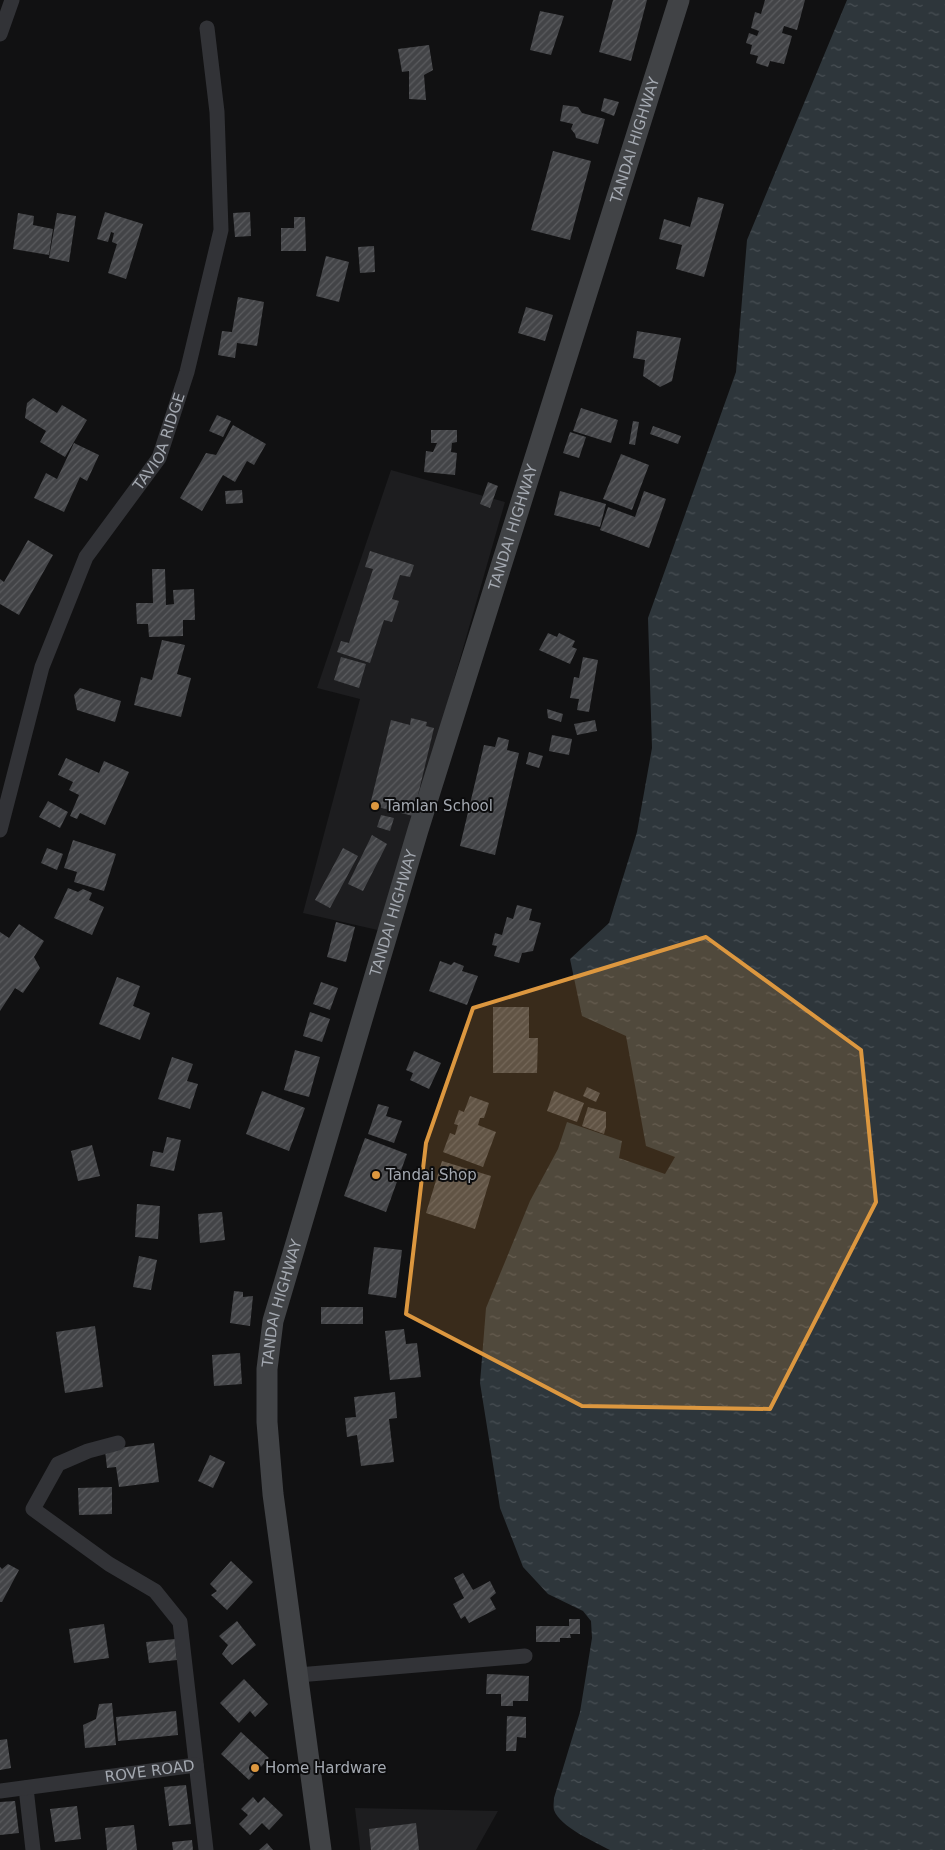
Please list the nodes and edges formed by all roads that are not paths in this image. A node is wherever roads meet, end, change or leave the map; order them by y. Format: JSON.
{"nodes":[{"id":1,"x":12,"y":0,"type":"edge"},
{"id":2,"x":679,"y":0,"type":"edge"},
{"id":3,"x":207,"y":28,"type":"dead end"},
{"id":4,"x":0,"y":34,"type":"edge"},
{"id":5,"x":0,"y":830,"type":"edge"},
{"id":6,"x":118,"y":1443,"type":"dead end"},
{"id":7,"x":525,"y":1656,"type":"dead end"},
{"id":8,"x":298,"y":1674,"type":"junction"},
{"id":9,"x":196,"y":1765,"type":"junction"},
{"id":10,"x":22,"y":1789,"type":"junction"},
{"id":11,"x":0,"y":1791,"type":"edge"},
{"id":12,"x":33,"y":1850,"type":"edge"},
{"id":13,"x":206,"y":1850,"type":"edge"},
{"id":14,"x":321,"y":1850,"type":"edge"}],
"edges":[{"from":1,"to":4,"type":"street"},
{"from":2,"to":8,"type":"main road","name":"TANDAI HIGHWAY"},
{"from":3,"to":5,"type":"street","name":"TAVIOA RIDGE"},
{"from":6,"to":9,"type":"street"},
{"from":7,"to":8,"type":"street"},
{"from":8,"to":14,"type":"main road","name":"TANDAI HIGHWAY"},
{"from":9,"to":10,"type":"street","name":"ROVE ROAD"},
{"from":9,"to":13,"type":"street","name":"ROVE ROAD"},
{"from":10,"to":11,"type":"street","name":"ROVE ROAD"},
{"from":10,"to":12,"type":"street"}]}
